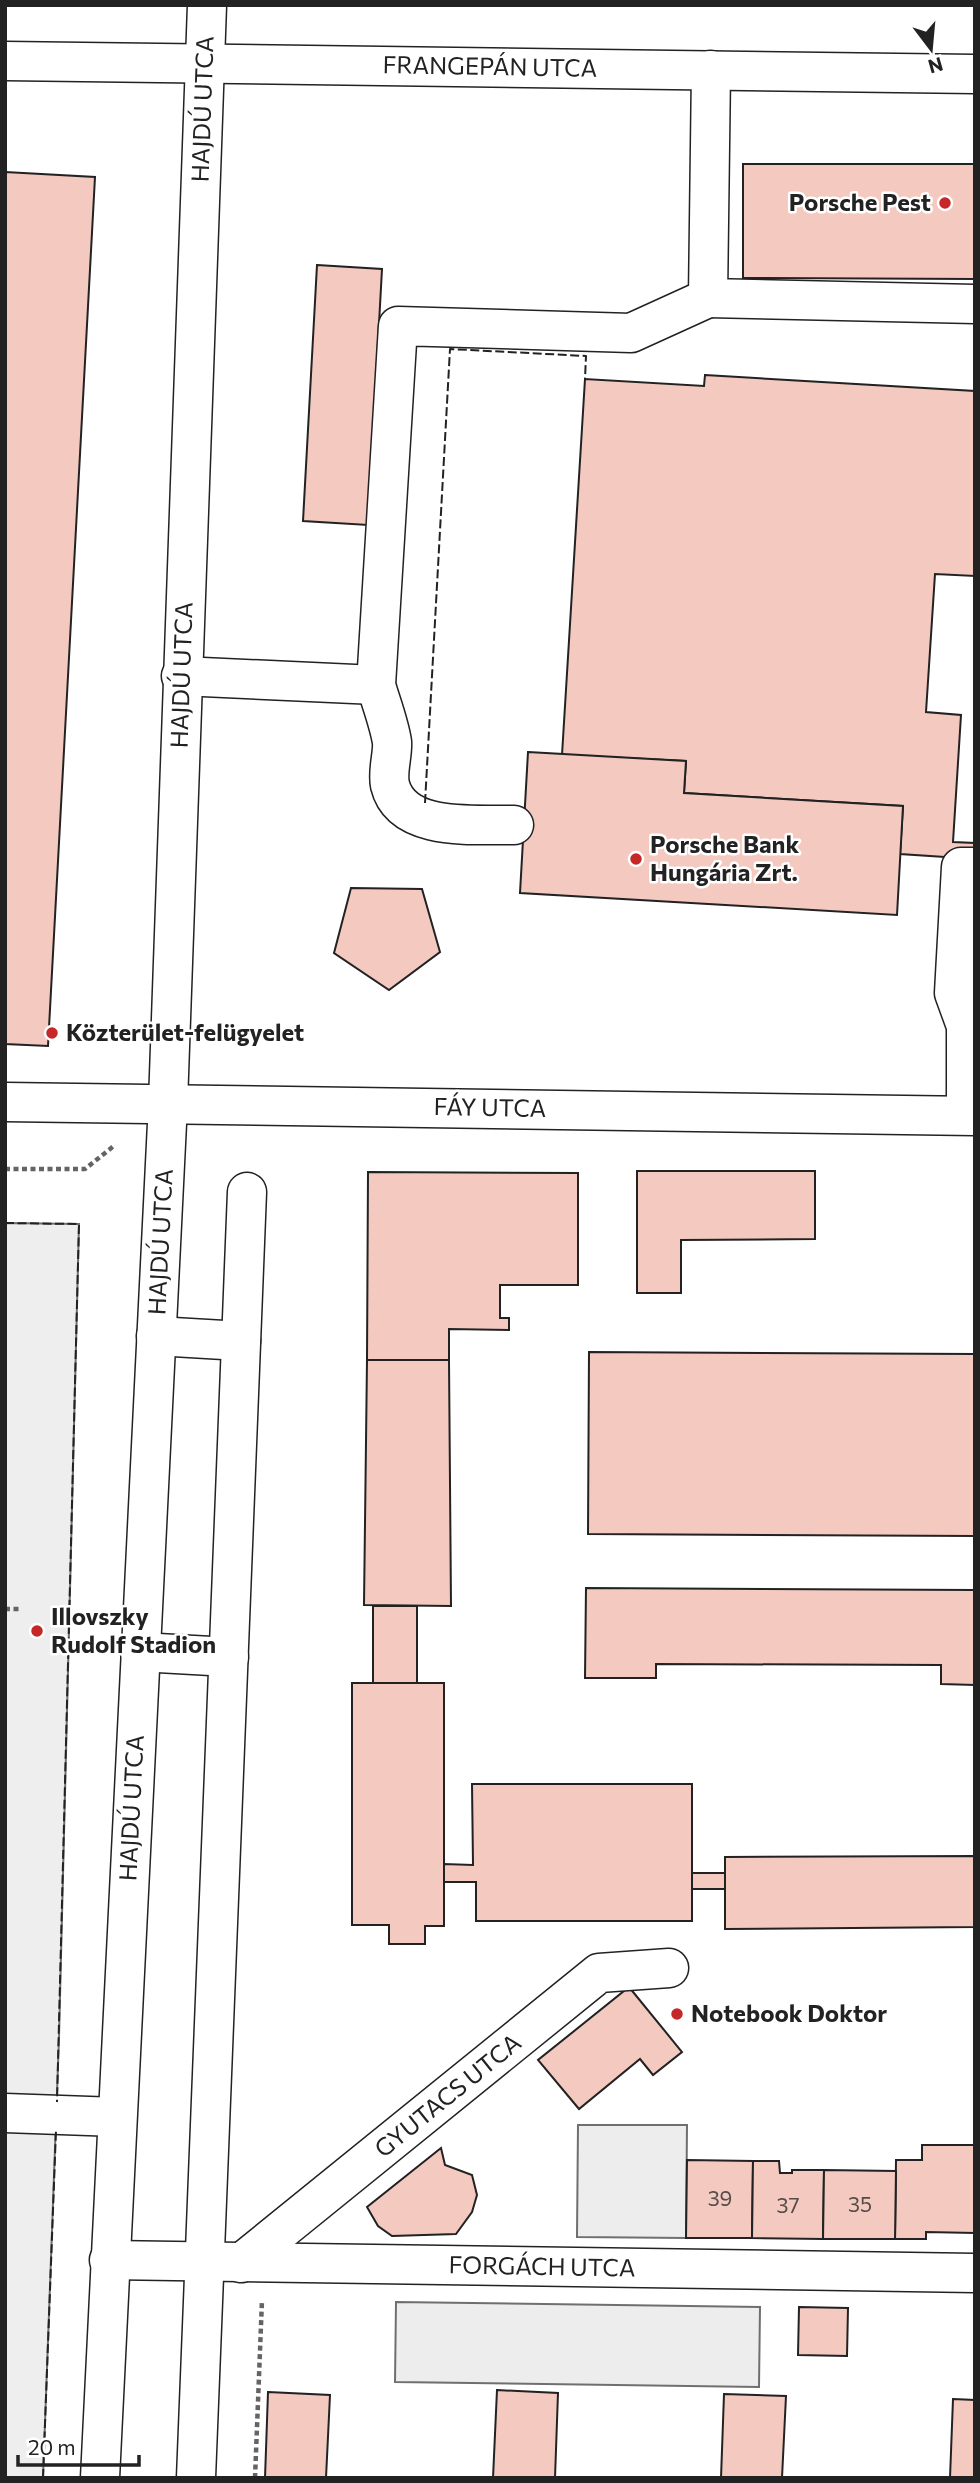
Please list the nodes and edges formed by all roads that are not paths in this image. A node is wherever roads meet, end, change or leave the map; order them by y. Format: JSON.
{"nodes":[{"id":1,"x":207,"y":5,"type":"edge"},
{"id":2,"x":5,"y":61,"type":"edge"},
{"id":3,"x":205,"y":63,"type":"junction"},
{"id":4,"x":711,"y":70,"type":"junction"},
{"id":5,"x":975,"y":74,"type":"edge"},
{"id":6,"x":708,"y":298,"type":"junction"},
{"id":7,"x":975,"y":303,"type":"edge"},
{"id":8,"x":181,"y":676,"type":"junction"},
{"id":9,"x":376,"y":685,"type":"junction"},
{"id":10,"x":514,"y":825,"type":"dead end"},
{"id":11,"x":975,"y":867,"type":"edge"},
{"id":12,"x":5,"y":1102,"type":"edge"},
{"id":13,"x":168,"y":1104,"type":"junction"},
{"id":14,"x":970,"y":1116,"type":"edge"},
{"id":15,"x":247,"y":1192,"type":"dead end"},
{"id":16,"x":156,"y":1336,"type":"junction"},
{"id":17,"x":241,"y":1341,"type":"junction"},
{"id":18,"x":140,"y":1652,"type":"junction"},
{"id":19,"x":229,"y":1657,"type":"junction"},
{"id":20,"x":669,"y":1968,"type":"dead end"},
{"id":21,"x":5,"y":2113,"type":"edge"},
{"id":22,"x":117,"y":2117,"type":"junction"},
{"id":23,"x":109,"y":2260,"type":"junction"},
{"id":24,"x":237,"y":2263,"type":"junction"},
{"id":25,"x":975,"y":2273,"type":"edge"},
{"id":26,"x":100,"y":2478,"type":"edge"},
{"id":27,"x":196,"y":2478,"type":"edge"}],
"edges":[{"from":1,"to":3,"type":"street","name":"HAJDÚ UTCA"},
{"from":2,"to":3,"type":"street","name":"FRANGEPÁN UTCA"},
{"from":3,"to":4,"type":"street","name":"FRANGEPÁN UTCA"},
{"from":3,"to":8,"type":"street","name":"HAJDÚ UTCA"},
{"from":4,"to":5,"type":"street","name":"FRANGEPÁN UTCA"},
{"from":4,"to":6,"type":"street"},
{"from":6,"to":7,"type":"street"},
{"from":6,"to":9,"type":"street"},
{"from":8,"to":9,"type":"street"},
{"from":8,"to":13,"type":"street","name":"HAJDÚ UTCA"},
{"from":9,"to":10,"type":"street"},
{"from":11,"to":14,"type":"street"},
{"from":12,"to":13,"type":"street","name":"FÁY UTCA"},
{"from":13,"to":14,"type":"street","name":"FÁY UTCA"},
{"from":13,"to":16,"type":"street","name":"HAJDÚ UTCA"},
{"from":15,"to":17,"type":"street"},
{"from":16,"to":17,"type":"street"},
{"from":16,"to":18,"type":"street","name":"HAJDÚ UTCA"},
{"from":17,"to":19,"type":"street"},
{"from":18,"to":19,"type":"street"},
{"from":18,"to":22,"type":"street","name":"HAJDÚ UTCA"},
{"from":19,"to":24,"type":"street"},
{"from":20,"to":24,"type":"street","name":"GYUTACS UTCA"},
{"from":21,"to":22,"type":"street"},
{"from":22,"to":23,"type":"street","name":"HAJDÚ UTCA"},
{"from":23,"to":24,"type":"street","name":"FORGÁCH UTCA"},
{"from":23,"to":26,"type":"street","name":"HAJDÚ UTCA"},
{"from":24,"to":25,"type":"street","name":"FORGÁCH UTCA"},
{"from":24,"to":27,"type":"street"}]}
